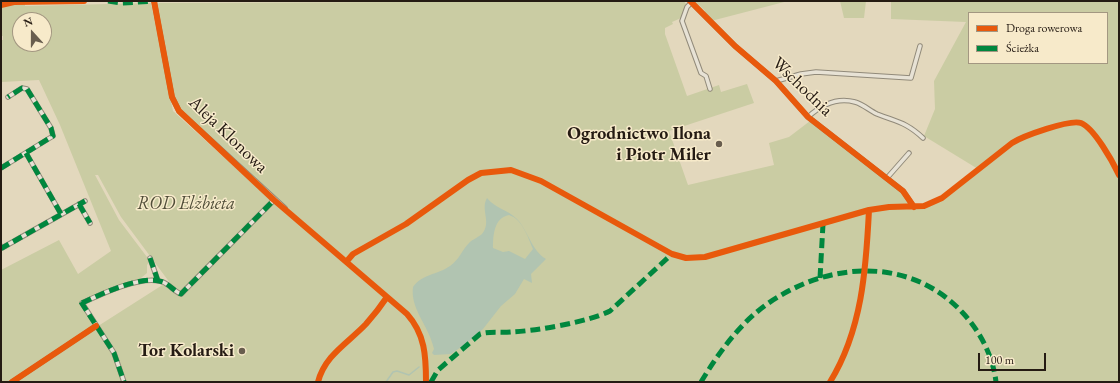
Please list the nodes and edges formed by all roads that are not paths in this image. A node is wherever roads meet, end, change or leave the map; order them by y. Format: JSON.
{"nodes":[{"id":1,"x":4,"y":1,"type":"edge"},
{"id":2,"x":154,"y":1,"type":"edge"},
{"id":3,"x":690,"y":2,"type":"edge"},
{"id":4,"x":1,"y":3,"type":"edge"},
{"id":5,"x":920,"y":46,"type":"dead end"},
{"id":6,"x":776,"y":81,"type":"junction"},
{"id":7,"x":710,"y":89,"type":"dead end"},
{"id":8,"x":8,"y":97,"type":"dead end"},
{"id":9,"x":808,"y":117,"type":"junction"},
{"id":10,"x":923,"y":138,"type":"dead end"},
{"id":11,"x":26,"y":153,"type":"junction"},
{"id":12,"x":909,"y":153,"type":"dead end"},
{"id":13,"x":1,"y":168,"type":"edge"},
{"id":14,"x":887,"y":178,"type":"junction"},
{"id":15,"x":274,"y":200,"type":"junction"},
{"id":16,"x":85,"y":201,"type":"dead end"},
{"id":17,"x":79,"y":204,"type":"junction"},
{"id":18,"x":914,"y":207,"type":"dead end"},
{"id":19,"x":285,"y":208,"type":"dead end"},
{"id":20,"x":61,"y":214,"type":"junction"},
{"id":21,"x":90,"y":223,"type":"dead end"},
{"id":22,"x":1,"y":246,"type":"edge"},
{"id":23,"x":150,"y":258,"type":"dead end"},
{"id":24,"x":158,"y":281,"type":"junction"},
{"id":25,"x":96,"y":326,"type":"junction"},
{"id":26,"x":12,"y":382,"type":"edge"},
{"id":27,"x":124,"y":382,"type":"edge"}],
"edges":[{"from":1,"to":4,"type":"street"},
{"from":2,"to":15,"type":"street","name":"Aleja Klonowa"},
{"from":3,"to":6,"type":"street","name":"Wschodnia"},
{"from":3,"to":7,"type":"street"},
{"from":5,"to":6,"type":"street"},
{"from":6,"to":9,"type":"street","name":"Wschodnia"},
{"from":8,"to":11,"type":"street"},
{"from":9,"to":10,"type":"street"},
{"from":9,"to":14,"type":"street","name":"Wschodnia"},
{"from":11,"to":13,"type":"street"},
{"from":11,"to":20,"type":"street"},
{"from":12,"to":14,"type":"street"},
{"from":14,"to":18,"type":"street","name":"Wschodnia"},
{"from":15,"to":19,"type":"street","name":"Aleja Klonowa"},
{"from":15,"to":24,"type":"street"},
{"from":16,"to":17,"type":"street"},
{"from":17,"to":20,"type":"street"},
{"from":17,"to":21,"type":"street"},
{"from":20,"to":22,"type":"street"},
{"from":23,"to":24,"type":"street"},
{"from":24,"to":25,"type":"street"},
{"from":25,"to":26,"type":"street"},
{"from":25,"to":27,"type":"street"}]}
